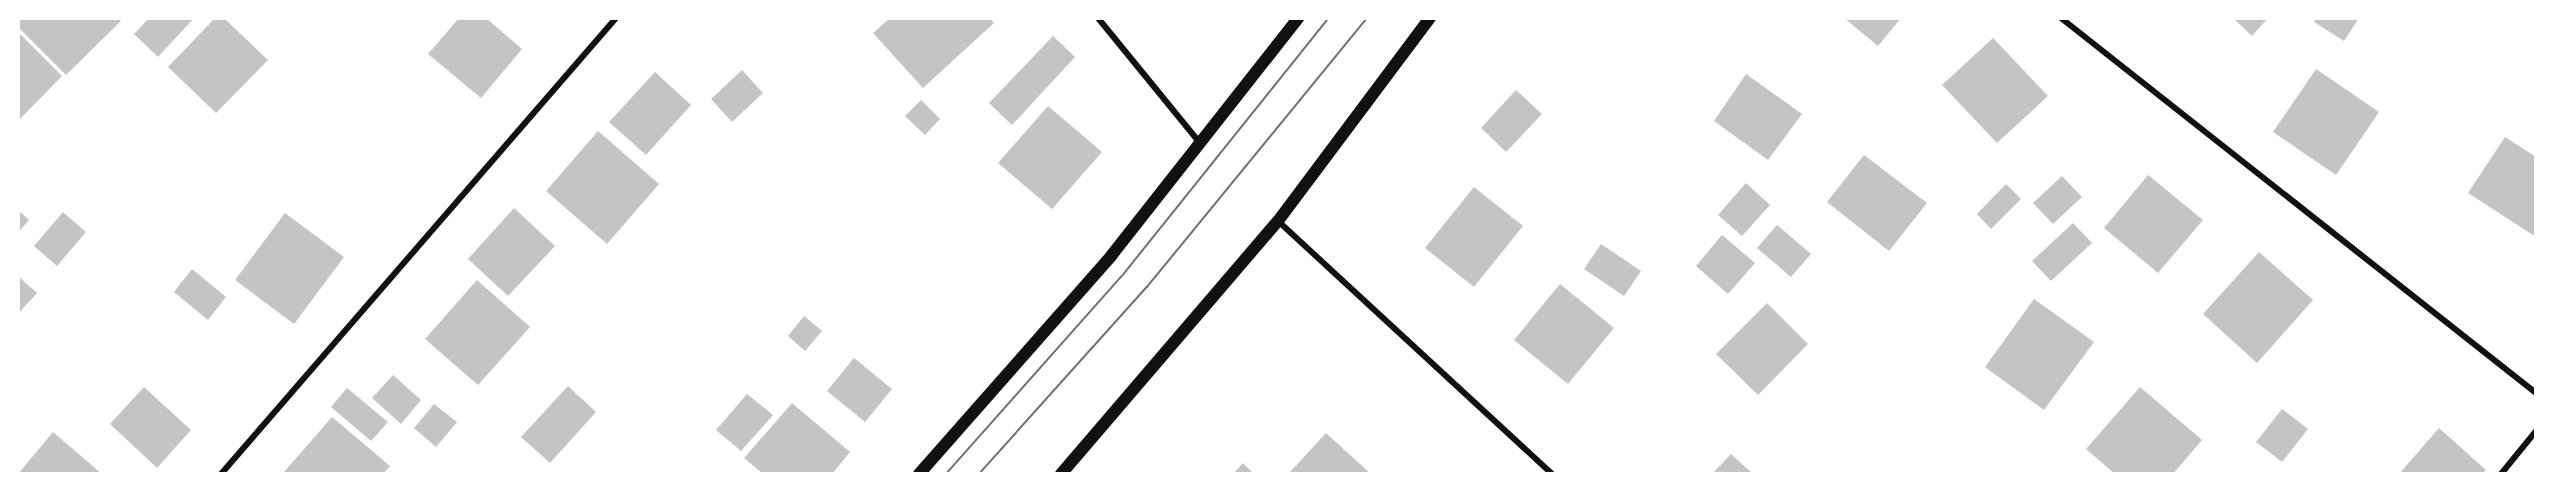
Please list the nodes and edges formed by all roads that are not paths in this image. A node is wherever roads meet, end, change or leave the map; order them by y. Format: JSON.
{"nodes":[{"id":1,"x":616,"y":18,"type":"edge"},
{"id":2,"x":1098,"y":18,"type":"edge"},
{"id":3,"x":1299,"y":18,"type":"edge"},
{"id":4,"x":1430,"y":18,"type":"edge"},
{"id":5,"x":2061,"y":18,"type":"edge"},
{"id":6,"x":1202,"y":146,"type":"junction"},
{"id":7,"x":1278,"y":221,"type":"junction"},
{"id":8,"x":2536,"y":393,"type":"edge"},
{"id":9,"x":2536,"y":431,"type":"edge"},
{"id":10,"x":221,"y":474,"type":"edge"},
{"id":11,"x":919,"y":474,"type":"edge"},
{"id":12,"x":1061,"y":474,"type":"edge"},
{"id":13,"x":1552,"y":474,"type":"edge"},
{"id":14,"x":2501,"y":474,"type":"edge"}],
"edges":[{"from":1,"to":10,"type":"street"},
{"from":2,"to":6,"type":"street"},
{"from":3,"to":6,"type":"main road"},
{"from":4,"to":7,"type":"main road"},
{"from":5,"to":8,"type":"street"},
{"from":6,"to":11,"type":"main road"},
{"from":7,"to":12,"type":"main road"},
{"from":7,"to":13,"type":"street"},
{"from":9,"to":14,"type":"street"}]}
